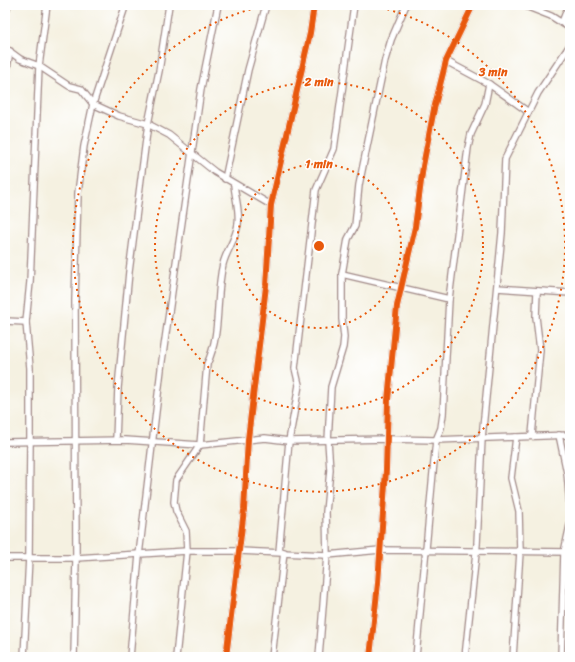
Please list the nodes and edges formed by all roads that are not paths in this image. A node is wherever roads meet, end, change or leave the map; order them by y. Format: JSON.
{"nodes":[{"id":1,"x":8,"y":5,"type":"edge"},
{"id":2,"x":47,"y":5,"type":"edge"},
{"id":3,"x":169,"y":5,"type":"edge"},
{"id":4,"x":218,"y":5,"type":"edge"},
{"id":5,"x":266,"y":5,"type":"edge"},
{"id":6,"x":314,"y":5,"type":"edge"},
{"id":7,"x":354,"y":5,"type":"edge"},
{"id":8,"x":406,"y":5,"type":"edge"},
{"id":9,"x":473,"y":5,"type":"edge"},
{"id":10,"x":523,"y":5,"type":"edge"},
{"id":11,"x":569,"y":5,"type":"edge"},
{"id":12,"x":124,"y":10,"type":"dead end"},
{"id":13,"x":5,"y":13,"type":"edge"},
{"id":14,"x":562,"y":22,"type":"junction"},
{"id":15,"x":570,"y":28,"type":"edge"},
{"id":16,"x":570,"y":45,"type":"edge"},
{"id":17,"x":8,"y":50,"type":"edge"},
{"id":18,"x":446,"y":61,"type":"junction"},
{"id":19,"x":39,"y":66,"type":"junction"},
{"id":20,"x":5,"y":79,"type":"edge"},
{"id":21,"x":489,"y":84,"type":"junction"},
{"id":22,"x":93,"y":104,"type":"junction"},
{"id":23,"x":527,"y":111,"type":"junction"},
{"id":24,"x":148,"y":124,"type":"junction"},
{"id":25,"x":192,"y":155,"type":"junction"},
{"id":26,"x":225,"y":179,"type":"junction"},
{"id":27,"x":234,"y":184,"type":"junction"},
{"id":28,"x":271,"y":205,"type":"junction"},
{"id":29,"x":342,"y":274,"type":"junction"},
{"id":30,"x":402,"y":288,"type":"junction"},
{"id":31,"x":498,"y":288,"type":"junction"},
{"id":32,"x":537,"y":291,"type":"junction"},
{"id":33,"x":570,"y":293,"type":"edge"},
{"id":34,"x":449,"y":299,"type":"junction"},
{"id":35,"x":5,"y":321,"type":"edge"},
{"id":36,"x":26,"y":322,"type":"junction"},
{"id":37,"x":532,"y":435,"type":"junction"},
{"id":38,"x":559,"y":435,"type":"junction"},
{"id":39,"x":570,"y":435,"type":"edge"},
{"id":40,"x":516,"y":437,"type":"junction"},
{"id":41,"x":482,"y":438,"type":"junction"},
{"id":42,"x":248,"y":439,"type":"junction"},
{"id":43,"x":388,"y":439,"type":"junction"},
{"id":44,"x":116,"y":440,"type":"junction"},
{"id":45,"x":436,"y":440,"type":"junction"},
{"id":46,"x":30,"y":441,"type":"junction"},
{"id":47,"x":76,"y":441,"type":"junction"},
{"id":48,"x":153,"y":441,"type":"junction"},
{"id":49,"x":328,"y":441,"type":"junction"},
{"id":50,"x":5,"y":442,"type":"edge"},
{"id":51,"x":289,"y":442,"type":"junction"},
{"id":52,"x":200,"y":445,"type":"junction"},
{"id":53,"x":570,"y":506,"type":"edge"},
{"id":54,"x":570,"y":525,"type":"edge"},
{"id":55,"x":380,"y":550,"type":"junction"},
{"id":56,"x":239,"y":551,"type":"junction"},
{"id":57,"x":426,"y":551,"type":"junction"},
{"id":58,"x":187,"y":552,"type":"junction"},
{"id":59,"x":282,"y":552,"type":"junction"},
{"id":60,"x":476,"y":552,"type":"junction"},
{"id":61,"x":520,"y":552,"type":"junction"},
{"id":62,"x":567,"y":552,"type":"edge"},
{"id":63,"x":327,"y":554,"type":"junction"},
{"id":64,"x":139,"y":555,"type":"junction"},
{"id":65,"x":29,"y":557,"type":"junction"},
{"id":66,"x":5,"y":558,"type":"edge"},
{"id":67,"x":76,"y":558,"type":"junction"},
{"id":68,"x":24,"y":657,"type":"edge"},
{"id":69,"x":74,"y":657,"type":"edge"},
{"id":70,"x":130,"y":657,"type":"edge"},
{"id":71,"x":176,"y":657,"type":"edge"},
{"id":72,"x":226,"y":657,"type":"edge"},
{"id":73,"x":272,"y":657,"type":"edge"},
{"id":74,"x":319,"y":657,"type":"edge"},
{"id":75,"x":370,"y":657,"type":"edge"},
{"id":76,"x":416,"y":657,"type":"edge"},
{"id":77,"x":465,"y":657,"type":"edge"},
{"id":78,"x":513,"y":657,"type":"edge"},
{"id":79,"x":561,"y":657,"type":"edge"}],
"edges":[{"from":1,"to":13,"type":"street"},
{"from":2,"to":19,"type":"street"},
{"from":3,"to":24,"type":"street"},
{"from":4,"to":25,"type":"street"},
{"from":5,"to":26,"type":"street"},
{"from":6,"to":28,"type":"street"},
{"from":7,"to":51,"type":"street"},
{"from":8,"to":29,"type":"street"},
{"from":9,"to":18,"type":"street"},
{"from":10,"to":14,"type":"street"},
{"from":11,"to":14,"type":"street"},
{"from":12,"to":22,"type":"street"},
{"from":14,"to":15,"type":"street"},
{"from":16,"to":23,"type":"street"},
{"from":17,"to":19,"type":"street"},
{"from":17,"to":20,"type":"street"},
{"from":18,"to":21,"type":"street"},
{"from":18,"to":30,"type":"street"},
{"from":19,"to":22,"type":"street"},
{"from":19,"to":36,"type":"street"},
{"from":21,"to":23,"type":"street"},
{"from":21,"to":34,"type":"street"},
{"from":22,"to":24,"type":"street"},
{"from":22,"to":47,"type":"street"},
{"from":23,"to":31,"type":"street"},
{"from":24,"to":25,"type":"street"},
{"from":24,"to":44,"type":"street"},
{"from":25,"to":26,"type":"street"},
{"from":25,"to":48,"type":"street"},
{"from":26,"to":27,"type":"street"},
{"from":27,"to":28,"type":"street"},
{"from":27,"to":52,"type":"street"},
{"from":28,"to":42,"type":"street"},
{"from":29,"to":30,"type":"street"},
{"from":29,"to":49,"type":"street"},
{"from":30,"to":34,"type":"street"},
{"from":30,"to":43,"type":"street"},
{"from":31,"to":32,"type":"street"},
{"from":31,"to":41,"type":"street"},
{"from":32,"to":33,"type":"street"},
{"from":32,"to":37,"type":"street"},
{"from":34,"to":45,"type":"street"},
{"from":35,"to":36,"type":"street"},
{"from":36,"to":46,"type":"street"},
{"from":37,"to":38,"type":"street"},
{"from":37,"to":40,"type":"street"},
{"from":38,"to":39,"type":"street"},
{"from":38,"to":53,"type":"street"},
{"from":40,"to":41,"type":"street"},
{"from":40,"to":61,"type":"street"},
{"from":41,"to":45,"type":"street"},
{"from":41,"to":60,"type":"street"},
{"from":42,"to":51,"type":"street"},
{"from":42,"to":52,"type":"street"},
{"from":42,"to":56,"type":"street"},
{"from":43,"to":45,"type":"street"},
{"from":43,"to":49,"type":"street"},
{"from":43,"to":55,"type":"street"},
{"from":44,"to":47,"type":"street"},
{"from":44,"to":48,"type":"street"},
{"from":45,"to":57,"type":"street"},
{"from":46,"to":47,"type":"street"},
{"from":46,"to":50,"type":"street"},
{"from":46,"to":65,"type":"street"},
{"from":47,"to":67,"type":"street"},
{"from":48,"to":52,"type":"street"},
{"from":48,"to":64,"type":"street"},
{"from":49,"to":51,"type":"street"},
{"from":49,"to":63,"type":"street"},
{"from":51,"to":59,"type":"street"},
{"from":52,"to":58,"type":"street"},
{"from":54,"to":62,"type":"street"},
{"from":55,"to":57,"type":"street"},
{"from":55,"to":63,"type":"street"},
{"from":55,"to":75,"type":"street"},
{"from":56,"to":58,"type":"street"},
{"from":56,"to":59,"type":"street"},
{"from":56,"to":72,"type":"street"},
{"from":57,"to":60,"type":"street"},
{"from":57,"to":76,"type":"street"},
{"from":58,"to":64,"type":"street"},
{"from":58,"to":71,"type":"street"},
{"from":59,"to":63,"type":"street"},
{"from":59,"to":73,"type":"street"},
{"from":60,"to":61,"type":"street"},
{"from":60,"to":77,"type":"street"},
{"from":61,"to":62,"type":"street"},
{"from":61,"to":78,"type":"street"},
{"from":62,"to":79,"type":"street"},
{"from":63,"to":74,"type":"street"},
{"from":64,"to":67,"type":"street"},
{"from":64,"to":70,"type":"street"},
{"from":65,"to":66,"type":"street"},
{"from":65,"to":67,"type":"street"},
{"from":65,"to":68,"type":"street"},
{"from":67,"to":69,"type":"street"}]}
